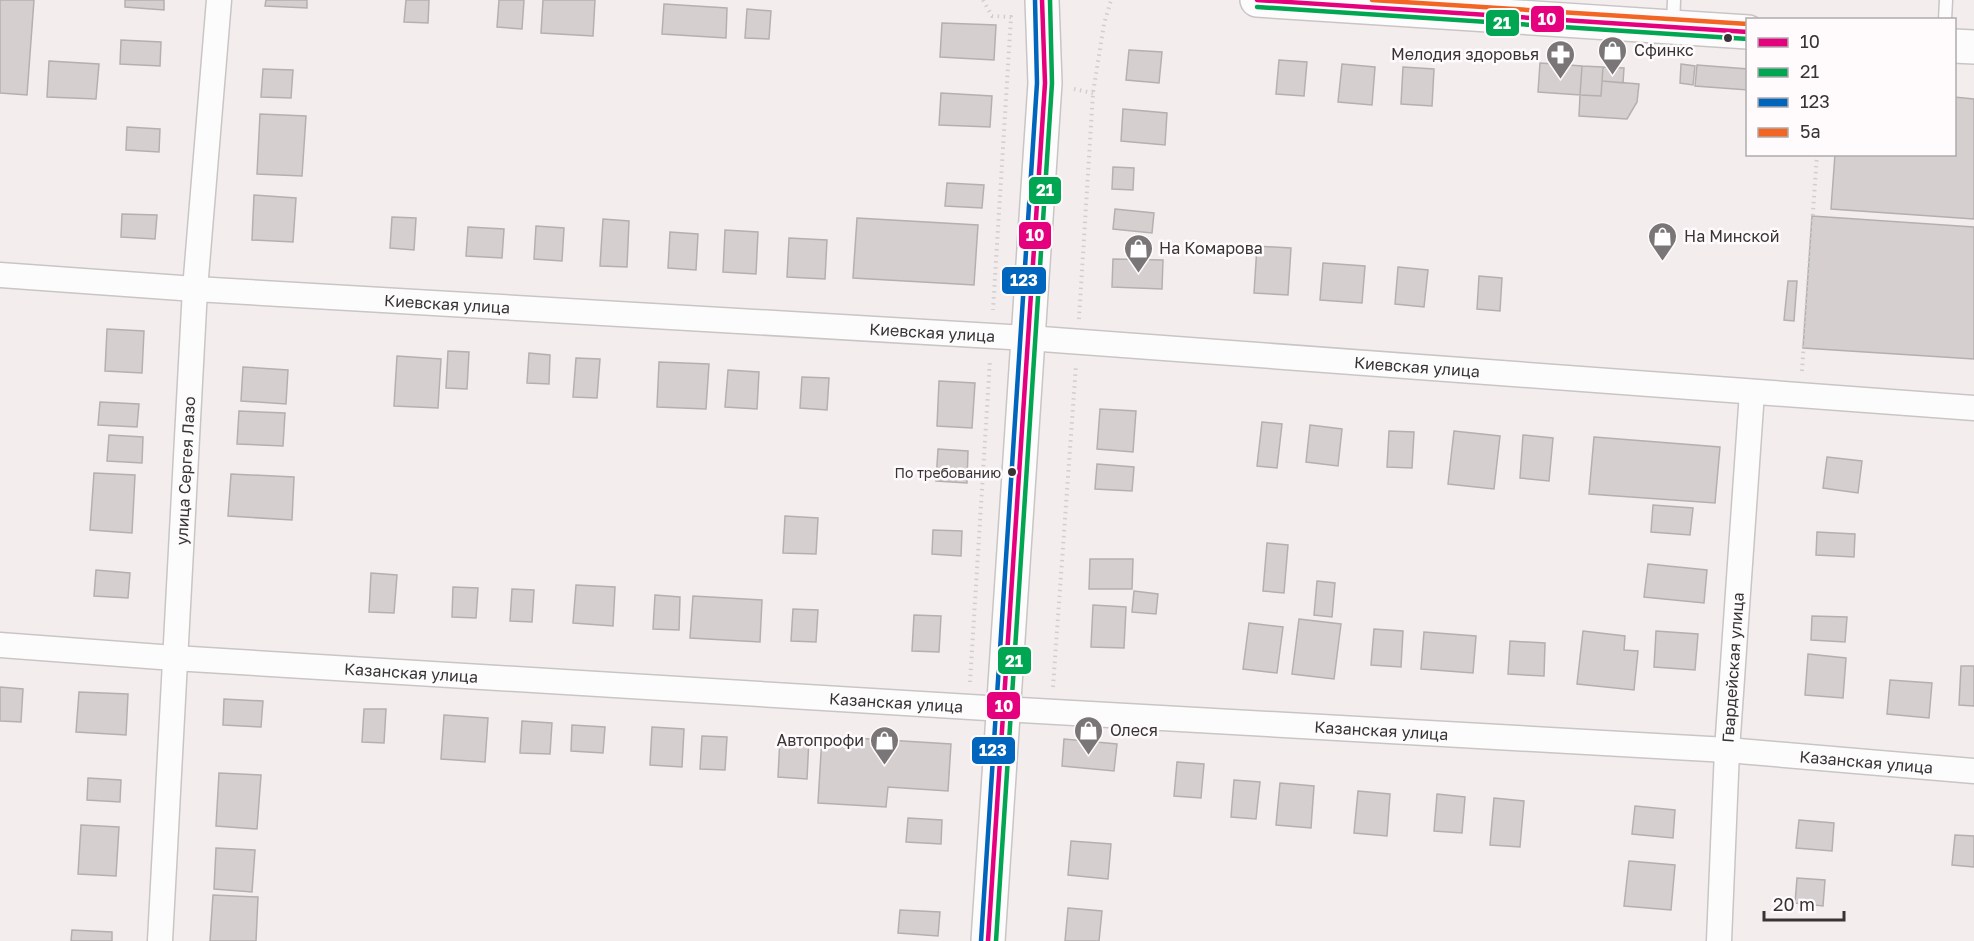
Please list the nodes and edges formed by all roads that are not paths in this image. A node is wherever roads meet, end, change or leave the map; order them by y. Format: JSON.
{"nodes":[{"id":1,"x":219,"y":0,"type":"edge"},
{"id":2,"x":1042,"y":0,"type":"edge"},
{"id":3,"x":1257,"y":0,"type":"edge"},
{"id":4,"x":1946,"y":0,"type":"edge"},
{"id":5,"x":1306,"y":2,"type":"edge"},
{"id":6,"x":1518,"y":8,"type":"edge"},
{"id":7,"x":1673,"y":14,"type":"edge"},
{"id":8,"x":1945,"y":18,"type":"edge"},
{"id":9,"x":1746,"y":32,"type":"edge"},
{"id":10,"x":1956,"y":46,"type":"edge"},
{"id":11,"x":1974,"y":48,"type":"edge"},
{"id":12,"x":0,"y":275,"type":"edge"},
{"id":13,"x":195,"y":289,"type":"junction"},
{"id":14,"x":1028,"y":338,"type":"junction"},
{"id":15,"x":1752,"y":392,"type":"junction"},
{"id":16,"x":1974,"y":408,"type":"edge"},
{"id":17,"x":0,"y":645,"type":"edge"},
{"id":18,"x":174,"y":658,"type":"junction"},
{"id":19,"x":1003,"y":709,"type":"junction"},
{"id":20,"x":1727,"y":750,"type":"junction"},
{"id":21,"x":1974,"y":771,"type":"edge"},
{"id":22,"x":160,"y":941,"type":"edge"},
{"id":23,"x":988,"y":941,"type":"edge"},
{"id":24,"x":1719,"y":941,"type":"edge"}],
"edges":[{"from":1,"to":13,"type":"street","name":"улица Сергея Лазо"},
{"from":2,"to":14,"type":"main road"},
{"from":3,"to":5,"type":"main road"},
{"from":4,"to":8,"type":"lane"},
{"from":5,"to":6,"type":"main road"},
{"from":6,"to":7,"type":"main road"},
{"from":7,"to":9,"type":"main road"},
{"from":10,"to":11,"type":"main road"},
{"from":12,"to":13,"type":"street","name":"Киевская улица"},
{"from":13,"to":14,"type":"street","name":"Киевская улица"},
{"from":13,"to":18,"type":"street","name":"улица Сергея Лазо"},
{"from":14,"to":15,"type":"street","name":"Киевская улица"},
{"from":14,"to":19,"type":"main road"},
{"from":15,"to":16,"type":"street","name":"Киевская улица"},
{"from":15,"to":20,"type":"street","name":"Гвардейская улица"},
{"from":17,"to":18,"type":"street","name":"Казанская улица"},
{"from":18,"to":19,"type":"street","name":"Казанская улица"},
{"from":18,"to":22,"type":"street","name":"улица Сергея Лазо"},
{"from":19,"to":20,"type":"street","name":"Казанская улица"},
{"from":19,"to":23,"type":"main road"},
{"from":20,"to":21,"type":"street","name":"Казанская улица"},
{"from":20,"to":24,"type":"street","name":"Гвардейская улица"}]}
